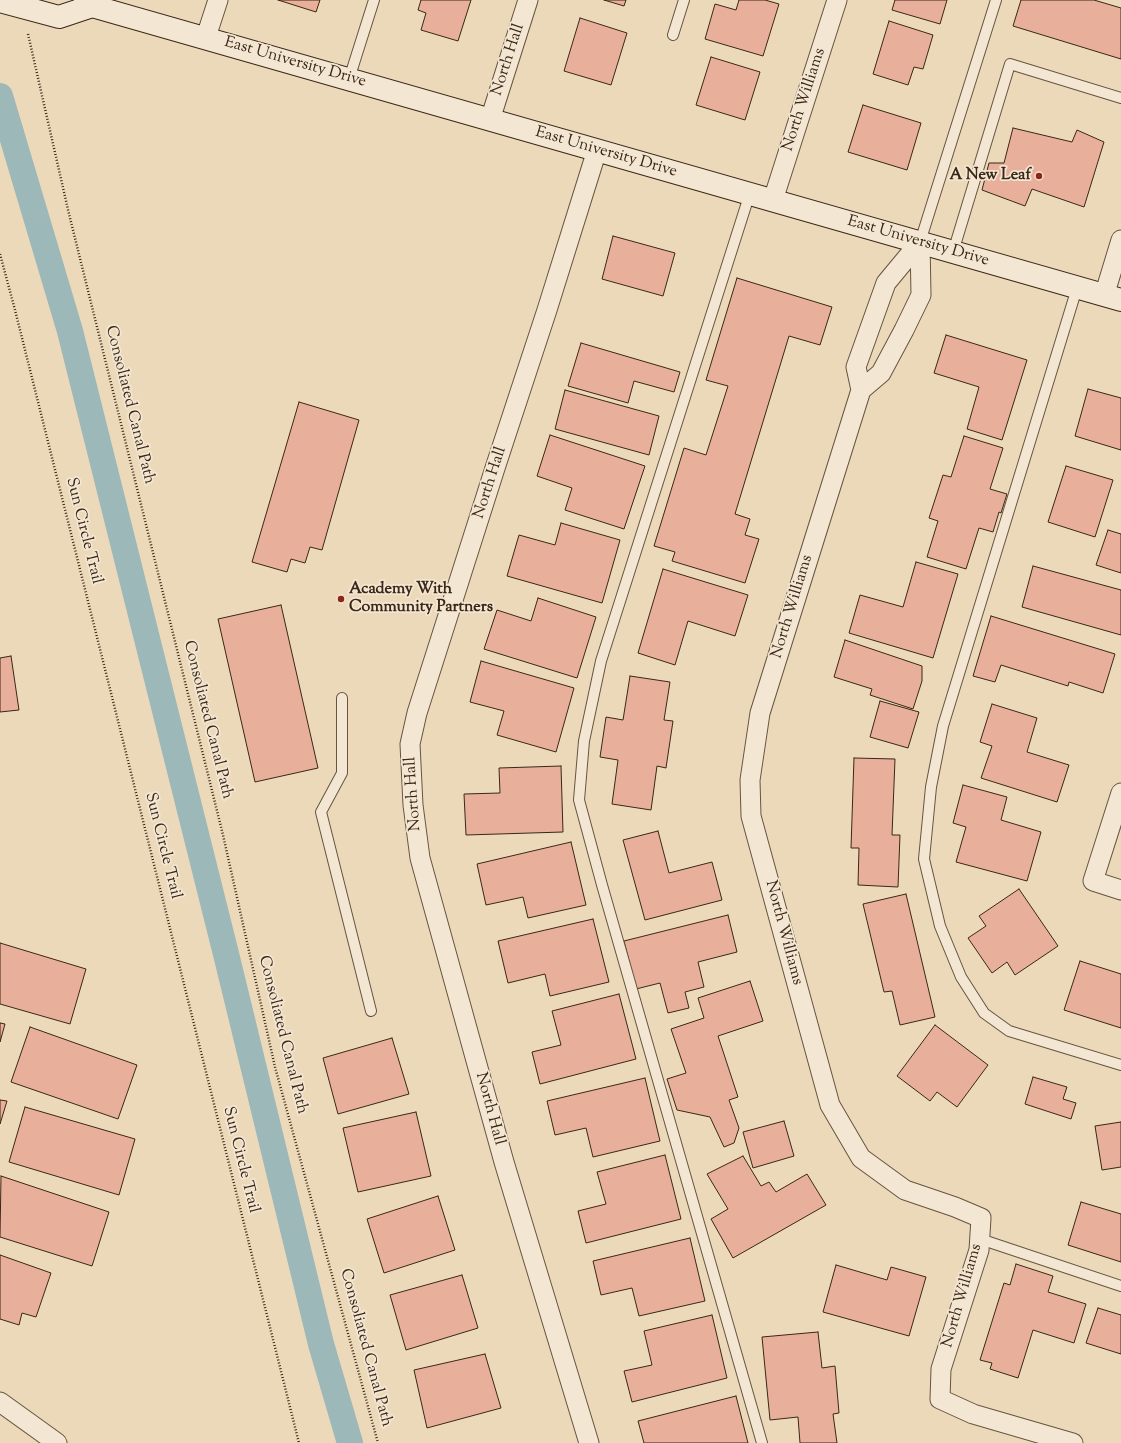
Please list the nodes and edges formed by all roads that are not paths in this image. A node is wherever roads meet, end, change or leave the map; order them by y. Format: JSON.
{"nodes":[{"id":1,"x":218,"y":0,"type":"edge"},
{"id":2,"x":374,"y":0,"type":"edge"},
{"id":3,"x":528,"y":0,"type":"edge"},
{"id":4,"x":684,"y":0,"type":"edge"},
{"id":5,"x":837,"y":0,"type":"edge"},
{"id":6,"x":996,"y":0,"type":"edge"},
{"id":7,"x":88,"y":3,"type":"edge"},
{"id":8,"x":11,"y":4,"type":"edge"},
{"id":9,"x":673,"y":35,"type":"dead end"},
{"id":10,"x":206,"y":38,"type":"junction"},
{"id":11,"x":349,"y":79,"type":"junction"},
{"id":12,"x":1121,"y":98,"type":"edge"},
{"id":13,"x":490,"y":120,"type":"junction"},
{"id":14,"x":597,"y":150,"type":"junction"},
{"id":15,"x":750,"y":193,"type":"junction"},
{"id":16,"x":773,"y":200,"type":"junction"},
{"id":17,"x":1121,"y":240,"type":"edge"},
{"id":18,"x":920,"y":242,"type":"junction"},
{"id":19,"x":953,"y":252,"type":"junction"},
{"id":20,"x":1077,"y":288,"type":"junction"},
{"id":21,"x":1112,"y":298,"type":"edge"},
{"id":22,"x":861,"y":390,"type":"junction"},
{"id":23,"x":342,"y":698,"type":"dead end"},
{"id":24,"x":1121,"y":793,"type":"edge"},
{"id":25,"x":1121,"y":890,"type":"edge"},
{"id":26,"x":372,"y":1011,"type":"dead end"},
{"id":27,"x":1121,"y":1065,"type":"edge"},
{"id":28,"x":980,"y":1239,"type":"junction"},
{"id":29,"x":1121,"y":1286,"type":"edge"},
{"id":30,"x":0,"y":1402,"type":"edge"},
{"id":31,"x":57,"y":1443,"type":"edge"},
{"id":32,"x":589,"y":1443,"type":"edge"},
{"id":33,"x":762,"y":1443,"type":"edge"},
{"id":34,"x":1073,"y":1443,"type":"edge"}],
"edges":[{"from":1,"to":10,"type":"street"},
{"from":2,"to":11,"type":"lane"},
{"from":3,"to":13,"type":"street","name":"North Hall"},
{"from":4,"to":9,"type":"lane"},
{"from":5,"to":16,"type":"street","name":"North Williams"},
{"from":6,"to":18,"type":"lane"},
{"from":7,"to":8,"type":"main road","name":"East University Drive"},
{"from":7,"to":10,"type":"main road","name":"East University Drive"},
{"from":10,"to":11,"type":"main road","name":"East University Drive"},
{"from":11,"to":13,"type":"main road","name":"East University Drive"},
{"from":12,"to":19,"type":"lane"},
{"from":13,"to":14,"type":"main road","name":"East University Drive"},
{"from":14,"to":15,"type":"main road","name":"East University Drive"},
{"from":14,"to":32,"type":"street","name":"North Hall"},
{"from":15,"to":16,"type":"main road","name":"East University Drive"},
{"from":15,"to":33,"type":"lane"},
{"from":16,"to":18,"type":"main road","name":"East University Drive"},
{"from":17,"to":21,"type":"street"},
{"from":18,"to":19,"type":"main road","name":"East University Drive"},
{"from":18,"to":22,"type":"street","name":"North Williams"},
{"from":18,"to":22,"type":"street"},
{"from":19,"to":20,"type":"main road","name":"East University Drive"},
{"from":20,"to":21,"type":"main road","name":"East University Drive"},
{"from":20,"to":27,"type":"lane"},
{"from":22,"to":28,"type":"street","name":"North Williams"},
{"from":23,"to":26,"type":"lane"},
{"from":24,"to":25,"type":"street"},
{"from":28,"to":29,"type":"lane"},
{"from":28,"to":34,"type":"street","name":"North Williams"},
{"from":30,"to":31,"type":"street"}]}
